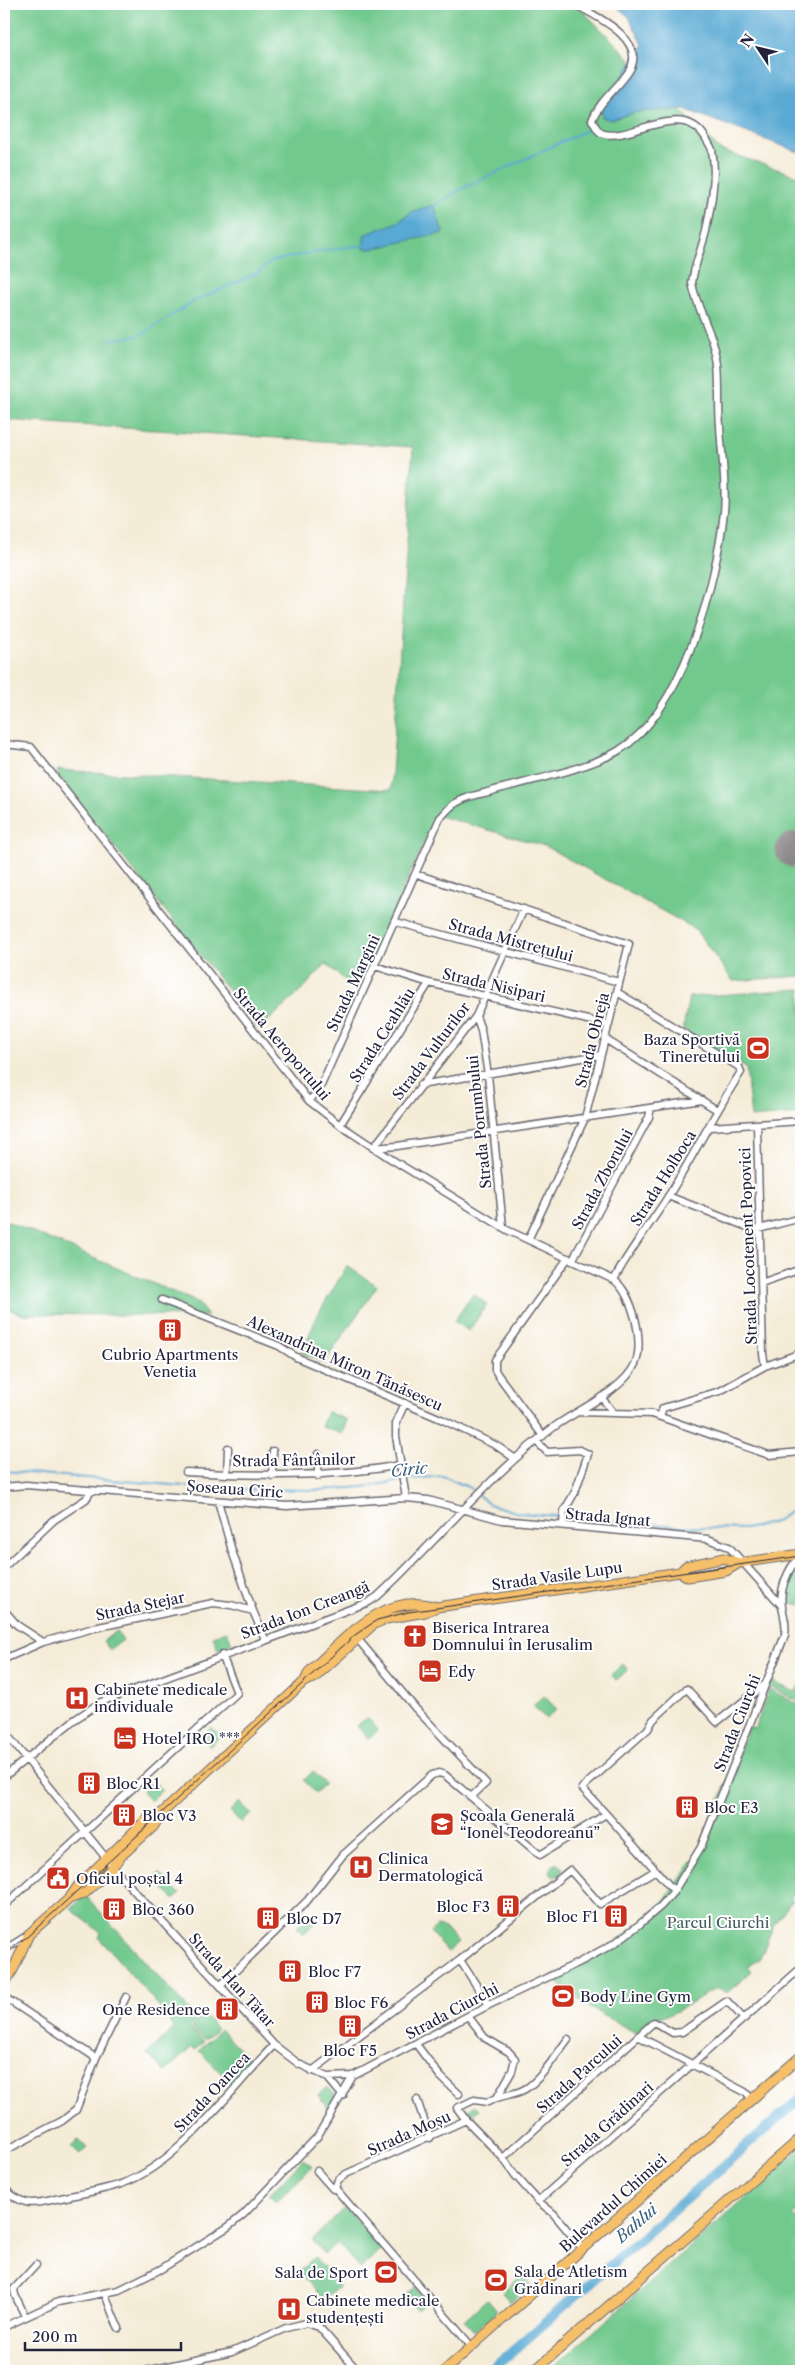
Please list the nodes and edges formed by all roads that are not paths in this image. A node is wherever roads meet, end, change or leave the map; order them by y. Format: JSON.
{"nodes":[{"id":1,"x":574,"y":4,"type":"edge"},
{"id":2,"x":4,"y":744,"type":"edge"},
{"id":3,"x":416,"y":874,"type":"junction"},
{"id":4,"x":524,"y":910,"type":"junction"},
{"id":5,"x":396,"y":922,"type":"junction"},
{"id":6,"x":506,"y":951,"type":"junction"},
{"id":7,"x":375,"y":966,"type":"junction"},
{"id":8,"x":619,"y":982,"type":"junction"},
{"id":9,"x":429,"y":983,"type":"junction"},
{"id":10,"x":617,"y":992,"type":"junction"},
{"id":11,"x":485,"y":996,"type":"junction"},
{"id":12,"x":476,"y":1016,"type":"junction"},
{"id":13,"x":609,"y":1025,"type":"junction"},
{"id":14,"x":605,"y":1039,"type":"junction"},
{"id":15,"x":600,"y":1055,"type":"junction"},
{"id":16,"x":488,"y":1075,"type":"junction"},
{"id":17,"x":420,"y":1085,"type":"junction"},
{"id":18,"x":309,"y":1100,"type":"junction"},
{"id":19,"x":702,"y":1100,"type":"junction"},
{"id":20,"x":651,"y":1108,"type":"junction"},
{"id":21,"x":717,"y":1110,"type":"junction"},
{"id":22,"x":584,"y":1118,"type":"junction"},
{"id":23,"x":801,"y":1121,"type":"edge"},
{"id":24,"x":340,"y":1125,"type":"junction"},
{"id":25,"x":757,"y":1125,"type":"junction"},
{"id":26,"x":710,"y":1127,"type":"junction"},
{"id":27,"x":493,"y":1132,"type":"junction"},
{"id":28,"x":373,"y":1148,"type":"junction"},
{"id":29,"x":668,"y":1196,"type":"junction"},
{"id":30,"x":801,"y":1218,"type":"edge"},
{"id":31,"x":503,"y":1228,"type":"junction"},
{"id":32,"x":760,"y":1229,"type":"junction"},
{"id":33,"x":528,"y":1240,"type":"junction"},
{"id":34,"x":570,"y":1260,"type":"junction"},
{"id":35,"x":801,"y":1269,"type":"edge"},
{"id":36,"x":614,"y":1280,"type":"junction"},
{"id":37,"x":761,"y":1283,"type":"junction"},
{"id":38,"x":162,"y":1300,"type":"dead end"},
{"id":39,"x":801,"y":1353,"type":"edge"},
{"id":40,"x":766,"y":1366,"type":"junction"},
{"id":41,"x":601,"y":1397,"type":"junction"},
{"id":42,"x":405,"y":1403,"type":"junction"},
{"id":43,"x":665,"y":1407,"type":"junction"},
{"id":44,"x":577,"y":1412,"type":"junction"},
{"id":45,"x":613,"y":1412,"type":"junction"},
{"id":46,"x":645,"y":1413,"type":"junction"},
{"id":47,"x":660,"y":1416,"type":"junction"},
{"id":48,"x":670,"y":1420,"type":"junction"},
{"id":49,"x":543,"y":1436,"type":"junction"},
{"id":50,"x":536,"y":1441,"type":"junction"},
{"id":51,"x":228,"y":1448,"type":"dead end"},
{"id":52,"x":273,"y":1451,"type":"dead end"},
{"id":53,"x":801,"y":1452,"type":"edge"},
{"id":54,"x":318,"y":1454,"type":"dead end"},
{"id":55,"x":514,"y":1458,"type":"junction"},
{"id":56,"x":401,"y":1467,"type":"junction"},
{"id":57,"x":186,"y":1472,"type":"dead end"},
{"id":58,"x":227,"y":1474,"type":"junction"},
{"id":59,"x":272,"y":1476,"type":"junction"},
{"id":60,"x":318,"y":1476,"type":"junction"},
{"id":61,"x":4,"y":1487,"type":"edge"},
{"id":62,"x":91,"y":1491,"type":"junction"},
{"id":63,"x":406,"y":1495,"type":"junction"},
{"id":64,"x":218,"y":1500,"type":"junction"},
{"id":65,"x":462,"y":1510,"type":"junction"},
{"id":66,"x":563,"y":1523,"type":"junction"},
{"id":67,"x":801,"y":1546,"type":"edge"},
{"id":68,"x":801,"y":1555,"type":"edge"},
{"id":69,"x":784,"y":1556,"type":"junction"},
{"id":70,"x":741,"y":1563,"type":"junction"},
{"id":71,"x":4,"y":1567,"type":"edge"},
{"id":72,"x":790,"y":1567,"type":"junction"},
{"id":73,"x":680,"y":1572,"type":"junction"},
{"id":74,"x":782,"y":1606,"type":"junction"},
{"id":75,"x":4,"y":1610,"type":"edge"},
{"id":76,"x":254,"y":1610,"type":"junction"},
{"id":77,"x":355,"y":1635,"type":"junction"},
{"id":78,"x":265,"y":1639,"type":"junction"},
{"id":79,"x":43,"y":1642,"type":"junction"},
{"id":80,"x":222,"y":1656,"type":"junction"},
{"id":81,"x":4,"y":1659,"type":"edge"},
{"id":82,"x":764,"y":1685,"type":"junction"},
{"id":83,"x":4,"y":1731,"type":"edge"},
{"id":84,"x":26,"y":1758,"type":"junction"},
{"id":85,"x":4,"y":1777,"type":"edge"},
{"id":86,"x":471,"y":1797,"type":"junction"},
{"id":87,"x":162,"y":1813,"type":"junction"},
{"id":88,"x":606,"y":1814,"type":"junction"},
{"id":89,"x":85,"y":1833,"type":"junction"},
{"id":90,"x":107,"y":1858,"type":"junction"},
{"id":91,"x":112,"y":1866,"type":"junction"},
{"id":92,"x":656,"y":1870,"type":"junction"},
{"id":93,"x":674,"y":1890,"type":"junction"},
{"id":94,"x":69,"y":1898,"type":"junction"},
{"id":95,"x":4,"y":1906,"type":"edge"},
{"id":96,"x":29,"y":1934,"type":"junction"},
{"id":97,"x":4,"y":1950,"type":"edge"},
{"id":98,"x":460,"y":1960,"type":"junction"},
{"id":99,"x":801,"y":1968,"type":"edge"},
{"id":100,"x":4,"y":1984,"type":"edge"},
{"id":101,"x":221,"y":1984,"type":"junction"},
{"id":102,"x":126,"y":1996,"type":"dead end"},
{"id":103,"x":4,"y":1997,"type":"edge"},
{"id":104,"x":490,"y":2005,"type":"junction"},
{"id":105,"x":468,"y":2016,"type":"junction"},
{"id":106,"x":744,"y":2019,"type":"junction"},
{"id":107,"x":638,"y":2036,"type":"junction"},
{"id":108,"x":568,"y":2039,"type":"dead end"},
{"id":109,"x":416,"y":2044,"type":"junction"},
{"id":110,"x":274,"y":2045,"type":"junction"},
{"id":111,"x":801,"y":2056,"type":"edge"},
{"id":112,"x":96,"y":2058,"type":"junction"},
{"id":113,"x":693,"y":2064,"type":"junction"},
{"id":114,"x":312,"y":2071,"type":"junction"},
{"id":115,"x":353,"y":2076,"type":"junction"},
{"id":116,"x":327,"y":2077,"type":"junction"},
{"id":117,"x":459,"y":2094,"type":"dead end"},
{"id":118,"x":343,"y":2096,"type":"junction"},
{"id":119,"x":498,"y":2096,"type":"junction"},
{"id":120,"x":752,"y":2099,"type":"junction"},
{"id":121,"x":417,"y":2100,"type":"dead end"},
{"id":122,"x":466,"y":2120,"type":"junction"},
{"id":123,"x":430,"y":2138,"type":"junction"},
{"id":124,"x":801,"y":2138,"type":"edge"},
{"id":125,"x":6,"y":2150,"type":"edge"},
{"id":126,"x":503,"y":2158,"type":"junction"},
{"id":127,"x":318,"y":2171,"type":"dead end"},
{"id":128,"x":4,"y":2188,"type":"edge"},
{"id":129,"x":335,"y":2188,"type":"junction"},
{"id":130,"x":538,"y":2202,"type":"junction"},
{"id":131,"x":583,"y":2249,"type":"junction"},
{"id":132,"x":36,"y":2265,"type":"dead end"},
{"id":133,"x":105,"y":2294,"type":"junction"},
{"id":134,"x":25,"y":2316,"type":"junction"},
{"id":135,"x":4,"y":2327,"type":"edge"},
{"id":136,"x":118,"y":2328,"type":"dead end"},
{"id":137,"x":472,"y":2347,"type":"junction"},
{"id":138,"x":145,"y":2371,"type":"edge"},
{"id":139,"x":358,"y":2371,"type":"edge"},
{"id":140,"x":444,"y":2371,"type":"edge"},
{"id":141,"x":534,"y":2371,"type":"edge"}],
"edges":[{"from":1,"to":3,"type":"street","name":"Strada Margini"},
{"from":2,"to":18,"type":"street","name":"Strada Aeroportului"},
{"from":3,"to":4,"type":"street"},
{"from":3,"to":5,"type":"street","name":"Strada Margini"},
{"from":4,"to":6,"type":"street","name":"Strada Vulturilor"},
{"from":4,"to":8,"type":"street","name":"Strada Obreja"},
{"from":5,"to":6,"type":"street","name":"Strada Mistrețului"},
{"from":5,"to":7,"type":"street","name":"Strada Margini"},
{"from":6,"to":8,"type":"street","name":"Strada Mistrețului"},
{"from":6,"to":11,"type":"street","name":"Strada Vulturilor"},
{"from":7,"to":9,"type":"street","name":"Strada Nisipari"},
{"from":7,"to":18,"type":"street","name":"Strada Margini"},
{"from":8,"to":10,"type":"street","name":"Strada Obreja"},
{"from":9,"to":11,"type":"street","name":"Strada Nisipari"},
{"from":9,"to":24,"type":"street","name":"Strada Ceahlău"},
{"from":10,"to":13,"type":"street","name":"Strada Obreja"},
{"from":10,"to":21,"type":"street","name":"Strada Holboca"},
{"from":11,"to":12,"type":"street","name":"Strada Vulturilor"},
{"from":11,"to":13,"type":"street","name":"Strada Nisipari"},
{"from":12,"to":16,"type":"street","name":"Strada Porumbului"},
{"from":12,"to":17,"type":"street","name":"Strada Vulturilor"},
{"from":13,"to":14,"type":"street","name":"Strada Obreja"},
{"from":14,"to":15,"type":"street","name":"Strada Obreja"},
{"from":14,"to":19,"type":"street"},
{"from":15,"to":16,"type":"street"},
{"from":15,"to":22,"type":"street","name":"Strada Obreja"},
{"from":16,"to":17,"type":"street"},
{"from":16,"to":27,"type":"street","name":"Strada Porumbului"},
{"from":17,"to":28,"type":"street","name":"Strada Vulturilor"},
{"from":18,"to":24,"type":"street","name":"Strada Aeroportului"},
{"from":19,"to":20,"type":"street"},
{"from":19,"to":21,"type":"street"},
{"from":20,"to":22,"type":"street"},
{"from":20,"to":34,"type":"street","name":"Strada Zborului"},
{"from":21,"to":26,"type":"street","name":"Strada Holboca"},
{"from":22,"to":27,"type":"street"},
{"from":22,"to":33,"type":"street","name":"Strada Obreja"},
{"from":23,"to":25,"type":"street"},
{"from":24,"to":28,"type":"street","name":"Strada Aeroportului"},
{"from":25,"to":26,"type":"street"},
{"from":25,"to":32,"type":"street","name":"Strada Locotenent Popovici"},
{"from":26,"to":29,"type":"street","name":"Strada Holboca"},
{"from":27,"to":28,"type":"street"},
{"from":27,"to":31,"type":"street","name":"Strada Porumbului"},
{"from":28,"to":31,"type":"street","name":"Strada Aeroportului"},
{"from":29,"to":32,"type":"street"},
{"from":29,"to":36,"type":"street","name":"Strada Holboca"},
{"from":30,"to":32,"type":"street"},
{"from":31,"to":33,"type":"street","name":"Strada Aeroportului"},
{"from":32,"to":37,"type":"street","name":"Strada Locotenent Popovici"},
{"from":33,"to":34,"type":"street","name":"Strada Aeroportului"},
{"from":34,"to":36,"type":"street","name":"Strada Aeroportului"},
{"from":34,"to":49,"type":"street","name":"Strada Zborului"},
{"from":35,"to":37,"type":"street"},
{"from":36,"to":41,"type":"street"},
{"from":37,"to":40,"type":"street","name":"Strada Locotenent Popovici"},
{"from":38,"to":42,"type":"street","name":"Alexandrina Miron Tănăsescu"},
{"from":39,"to":40,"type":"street"},
{"from":40,"to":43,"type":"street"},
{"from":41,"to":44,"type":"street"},
{"from":41,"to":45,"type":"street"},
{"from":42,"to":55,"type":"street","name":"Alexandrina Miron Tănăsescu"},
{"from":42,"to":56,"type":"street"},
{"from":43,"to":46,"type":"street"},
{"from":43,"to":47,"type":"street"},
{"from":43,"to":48,"type":"street"},
{"from":44,"to":45,"type":"street"},
{"from":44,"to":49,"type":"street","name":"Strada Ion Creangă"},
{"from":45,"to":46,"type":"street"},
{"from":46,"to":47,"type":"street"},
{"from":47,"to":48,"type":"street"},
{"from":48,"to":53,"type":"street"},
{"from":49,"to":50,"type":"street","name":"Strada Ion Creangă"},
{"from":50,"to":55,"type":"street","name":"Strada Ion Creangă"},
{"from":50,"to":66,"type":"street"},
{"from":51,"to":58,"type":"street"},
{"from":52,"to":59,"type":"street"},
{"from":54,"to":60,"type":"street"},
{"from":55,"to":65,"type":"street","name":"Strada Ion Creangă"},
{"from":56,"to":60,"type":"street","name":"Strada Fântânilor"},
{"from":56,"to":63,"type":"street"},
{"from":57,"to":58,"type":"street","name":"Strada Fântânilor"},
{"from":58,"to":59,"type":"street","name":"Strada Fântânilor"},
{"from":59,"to":60,"type":"street","name":"Strada Fântânilor"},
{"from":61,"to":62,"type":"street","name":"Șoseaua Ciric"},
{"from":62,"to":64,"type":"street","name":"Șoseaua Ciric"},
{"from":62,"to":71,"type":"street"},
{"from":63,"to":64,"type":"street","name":"Șoseaua Ciric"},
{"from":63,"to":65,"type":"street","name":"Șoseaua Ciric"},
{"from":64,"to":76,"type":"street"},
{"from":65,"to":66,"type":"street","name":"Strada Ignat"},
{"from":65,"to":78,"type":"street","name":"Strada Ion Creangă"},
{"from":66,"to":70,"type":"street","name":"Strada Ignat"},
{"from":67,"to":69,"type":"main road"},
{"from":68,"to":69,"type":"main road","name":"Strada Vasile Lupu"},
{"from":68,"to":72,"type":"street","name":"Strada Ciurchi"},
{"from":69,"to":70,"type":"main road","name":"Strada Vasile Lupu"},
{"from":69,"to":72,"type":"street"},
{"from":70,"to":73,"type":"main road","name":"Strada Vasile Lupu"},
{"from":70,"to":73,"type":"main road","name":"Strada Vasile Lupu"},
{"from":70,"to":74,"type":"street"},
{"from":72,"to":74,"type":"street","name":"Strada Ciurchi"},
{"from":73,"to":77,"type":"main road","name":"Strada Vasile Lupu"},
{"from":74,"to":82,"type":"street","name":"Strada Ciurchi"},
{"from":75,"to":79,"type":"street"},
{"from":76,"to":78,"type":"street"},
{"from":76,"to":79,"type":"street","name":"Strada Stejar"},
{"from":77,"to":86,"type":"street"},
{"from":77,"to":87,"type":"main road","name":"Strada Vasile Lupu"},
{"from":78,"to":80,"type":"street","name":"Strada Ion Creangă"},
{"from":79,"to":81,"type":"street","name":"Strada Stejar"},
{"from":80,"to":84,"type":"street","name":"Strada Ion Creangă"},
{"from":80,"to":89,"type":"street"},
{"from":82,"to":88,"type":"street"},
{"from":82,"to":93,"type":"street","name":"Strada Ciurchi"},
{"from":83,"to":84,"type":"street","name":"Strada Han Tătar"},
{"from":84,"to":85,"type":"street","name":"Strada Ion Creangă"},
{"from":84,"to":89,"type":"street","name":"Strada Han Tătar"},
{"from":86,"to":88,"type":"street"},
{"from":86,"to":101,"type":"street"},
{"from":87,"to":90,"type":"main road","name":"Strada Vasile Lupu"},
{"from":87,"to":91,"type":"main road","name":"Strada Vasile Lupu"},
{"from":88,"to":92,"type":"street"},
{"from":89,"to":90,"type":"street","name":"Strada Han Tătar"},
{"from":89,"to":95,"type":"street"},
{"from":90,"to":91,"type":"street","name":"Strada Han Tătar"},
{"from":90,"to":94,"type":"main road","name":"Strada Vasile Lupu"},
{"from":91,"to":94,"type":"main road","name":"Strada Vasile Lupu"},
{"from":91,"to":101,"type":"street","name":"Strada Han Tătar"},
{"from":92,"to":93,"type":"street"},
{"from":92,"to":98,"type":"street"},
{"from":93,"to":104,"type":"street","name":"Strada Ciurchi"},
{"from":94,"to":96,"type":"main road","name":"Strada Vasile Lupu"},
{"from":96,"to":97,"type":"street"},
{"from":96,"to":100,"type":"main road","name":"Strada Vasile Lupu"},
{"from":98,"to":104,"type":"street"},
{"from":98,"to":114,"type":"street"},
{"from":99,"to":106,"type":"street","name":"Strada Grădinari"},
{"from":101,"to":110,"type":"street","name":"Strada Han Tătar"},
{"from":102,"to":112,"type":"street"},
{"from":103,"to":112,"type":"street"},
{"from":104,"to":105,"type":"street","name":"Strada Ciurchi"},
{"from":105,"to":109,"type":"street","name":"Strada Ciurchi"},
{"from":105,"to":119,"type":"street"},
{"from":106,"to":107,"type":"street","name":"Strada Parcului"},
{"from":106,"to":113,"type":"street","name":"Strada Grădinari"},
{"from":107,"to":113,"type":"street"},
{"from":107,"to":126,"type":"street","name":"Strada Parcului"},
{"from":108,"to":119,"type":"street","name":"Strada Moșu"},
{"from":109,"to":115,"type":"street","name":"Strada Ciurchi"},
{"from":109,"to":117,"type":"street"},
{"from":110,"to":114,"type":"street","name":"Strada Han Tătar"},
{"from":110,"to":128,"type":"street","name":"Strada Oancea"},
{"from":111,"to":120,"type":"main road","name":"Bulevardul Chimiei"},
{"from":112,"to":125,"type":"street"},
{"from":113,"to":120,"type":"street"},
{"from":113,"to":130,"type":"street","name":"Strada Grădinari"},
{"from":114,"to":116,"type":"street","name":"Strada Han Tătar"},
{"from":115,"to":116,"type":"street","name":"Strada Han Tătar"},
{"from":115,"to":118,"type":"street"},
{"from":116,"to":118,"type":"street"},
{"from":118,"to":133,"type":"street"},
{"from":119,"to":122,"type":"street","name":"Strada Moșu"},
{"from":120,"to":131,"type":"main road","name":"Bulevardul Chimiei"},
{"from":121,"to":123,"type":"street"},
{"from":122,"to":123,"type":"street","name":"Strada Moșu"},
{"from":122,"to":126,"type":"street"},
{"from":123,"to":129,"type":"street","name":"Strada Moșu"},
{"from":124,"to":141,"type":"main road"},
{"from":126,"to":130,"type":"street"},
{"from":127,"to":129,"type":"street"},
{"from":129,"to":137,"type":"street"},
{"from":130,"to":131,"type":"street"},
{"from":131,"to":137,"type":"main road","name":"Bulevardul Chimiei"},
{"from":132,"to":134,"type":"street"},
{"from":133,"to":134,"type":"street"},
{"from":133,"to":136,"type":"street"},
{"from":134,"to":135,"type":"street"},
{"from":137,"to":140,"type":"main road","name":"Bulevardul Chimiei"},
{"from":138,"to":139,"type":"street"}]}
